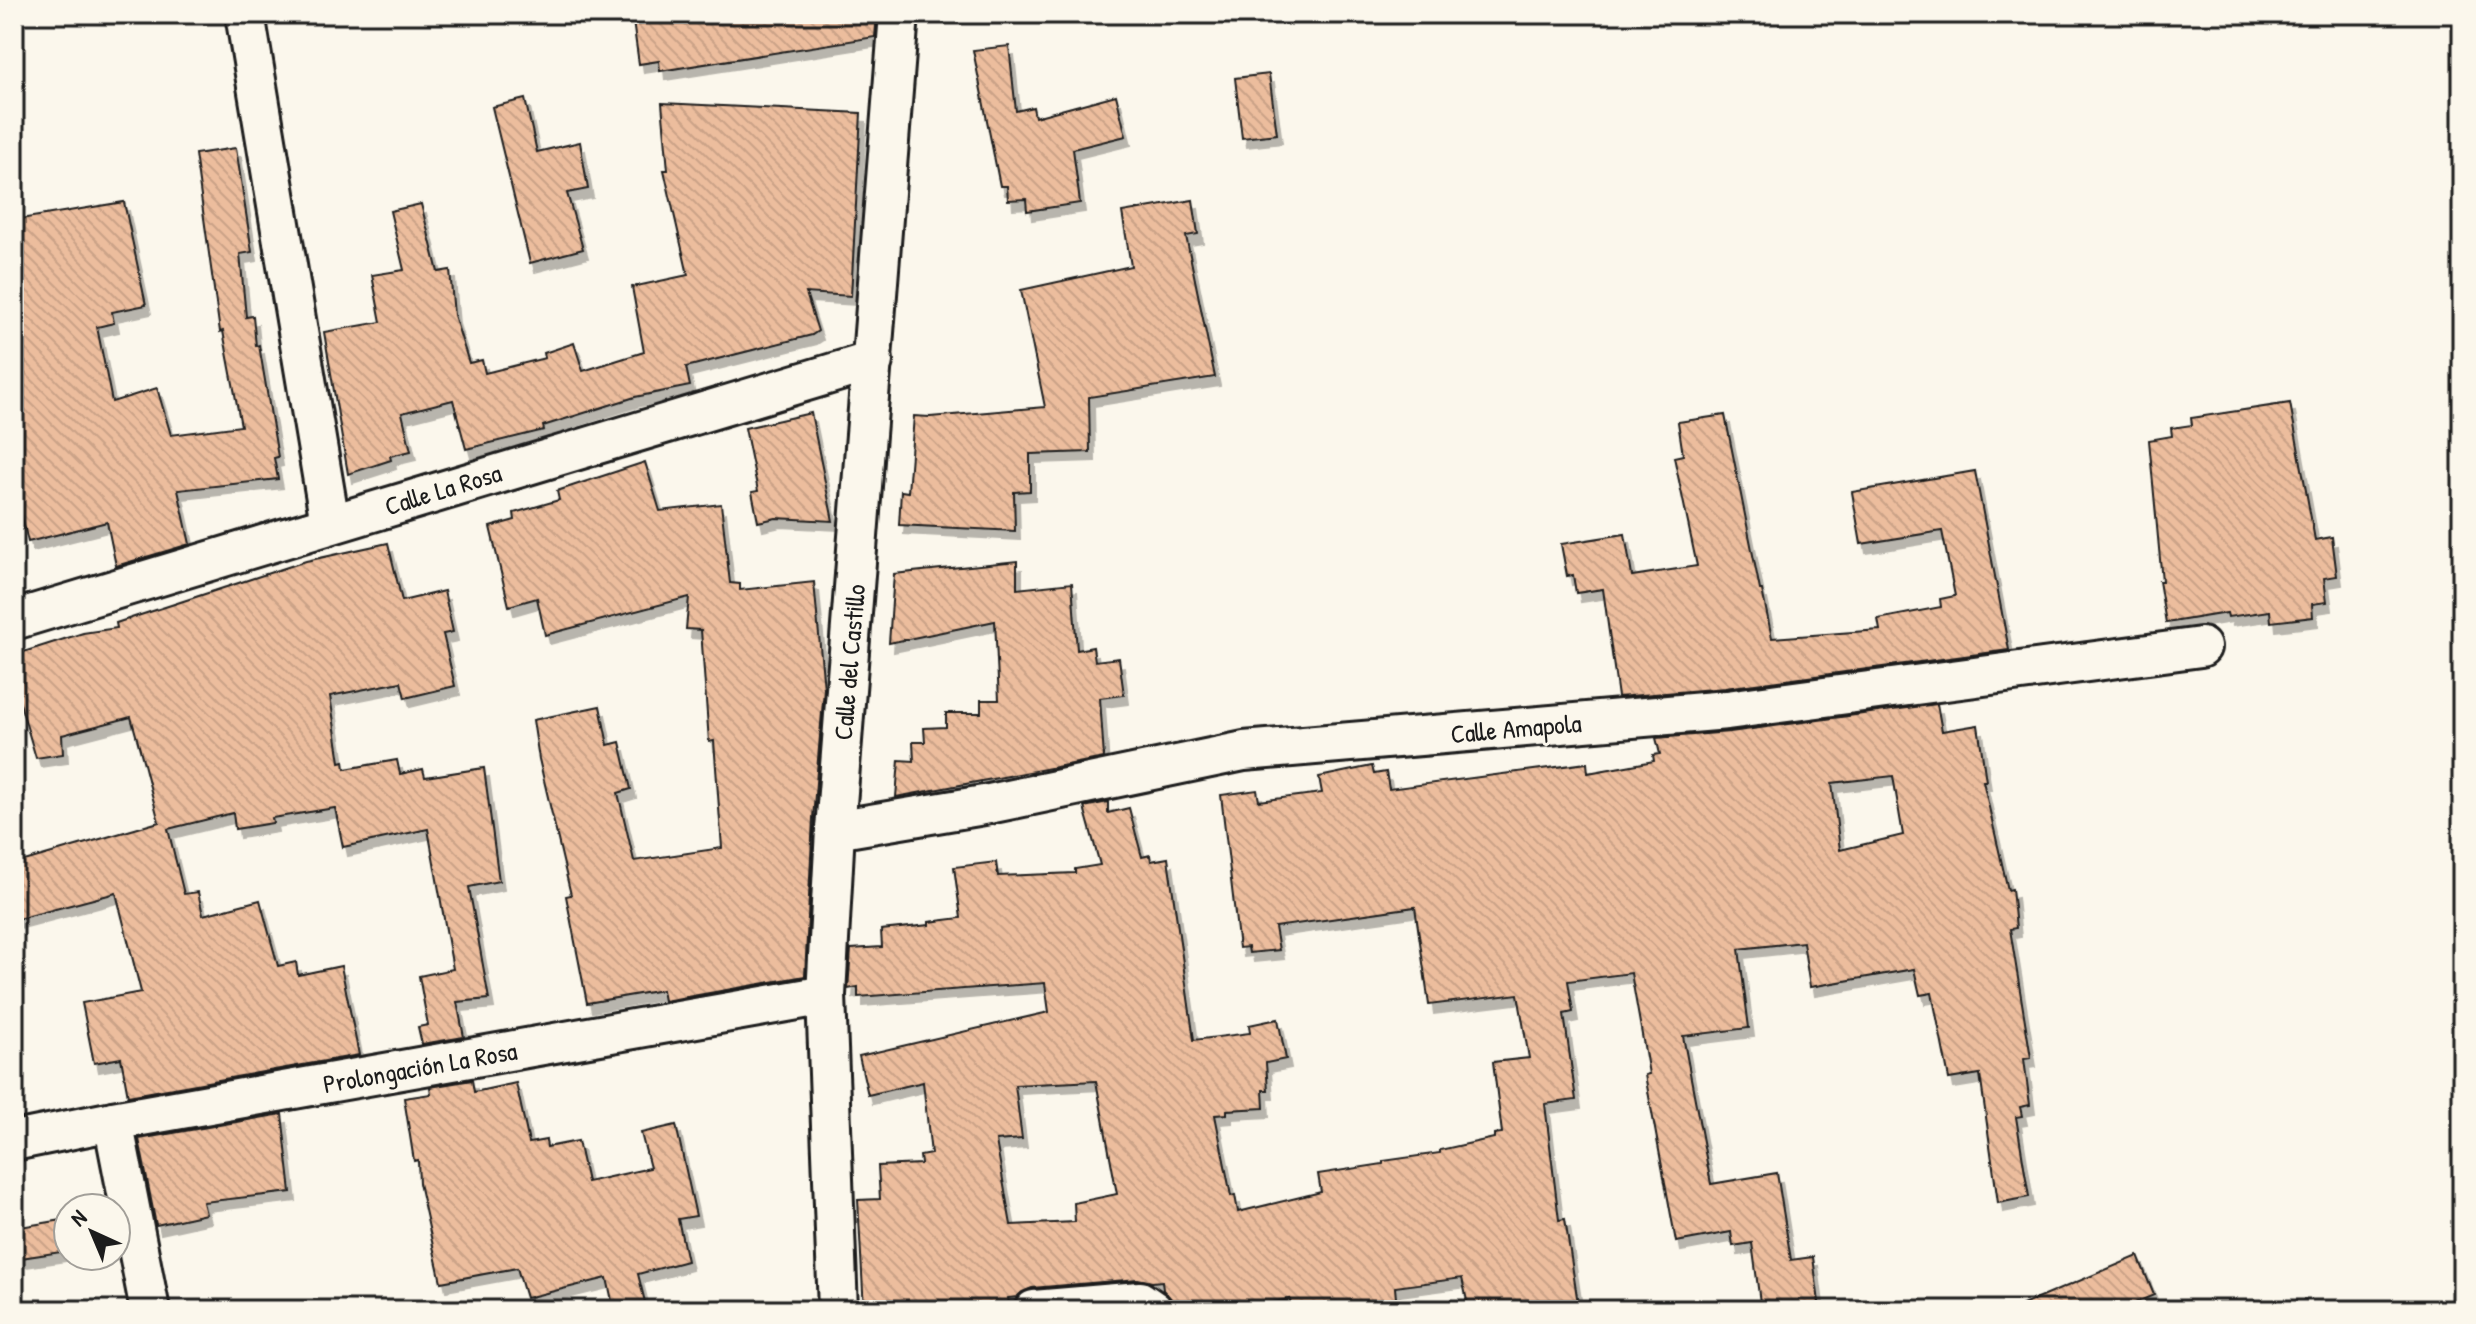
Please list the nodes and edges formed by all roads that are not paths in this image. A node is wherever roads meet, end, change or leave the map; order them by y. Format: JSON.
{"nodes":[{"id":1,"x":245,"y":14,"type":"edge"},
{"id":2,"x":899,"y":14,"type":"edge"},
{"id":3,"x":873,"y":361,"type":"junction"},
{"id":4,"x":330,"y":523,"type":"junction"},
{"id":5,"x":14,"y":620,"type":"edge"},
{"id":6,"x":2201,"y":647,"type":"dead end"},
{"id":7,"x":835,"y":830,"type":"junction"},
{"id":8,"x":826,"y":995,"type":"junction"},
{"id":9,"x":113,"y":1121,"type":"junction"},
{"id":10,"x":14,"y":1141,"type":"edge"},
{"id":11,"x":150,"y":1310,"type":"edge"},
{"id":12,"x":838,"y":1310,"type":"edge"},
{"id":13,"x":1034,"y":1310,"type":"edge"},
{"id":14,"x":1153,"y":1310,"type":"edge"}],
"edges":[{"from":1,"to":4,"type":"street"},
{"from":2,"to":3,"type":"street","name":"Calle del Castillo"},
{"from":3,"to":4,"type":"street","name":"Calle La Rosa"},
{"from":3,"to":7,"type":"street","name":"Calle del Castillo"},
{"from":4,"to":5,"type":"street","name":"Calle La Rosa"},
{"from":6,"to":7,"type":"street","name":"Calle Amapola"},
{"from":7,"to":8,"type":"street","name":"Calle del Castillo"},
{"from":8,"to":9,"type":"street","name":"Prolongación La Rosa"},
{"from":8,"to":12,"type":"street","name":"Calle del Castillo"},
{"from":9,"to":10,"type":"street","name":"Prolongación La Rosa"},
{"from":9,"to":11,"type":"street"},
{"from":13,"to":14,"type":"street"}]}
